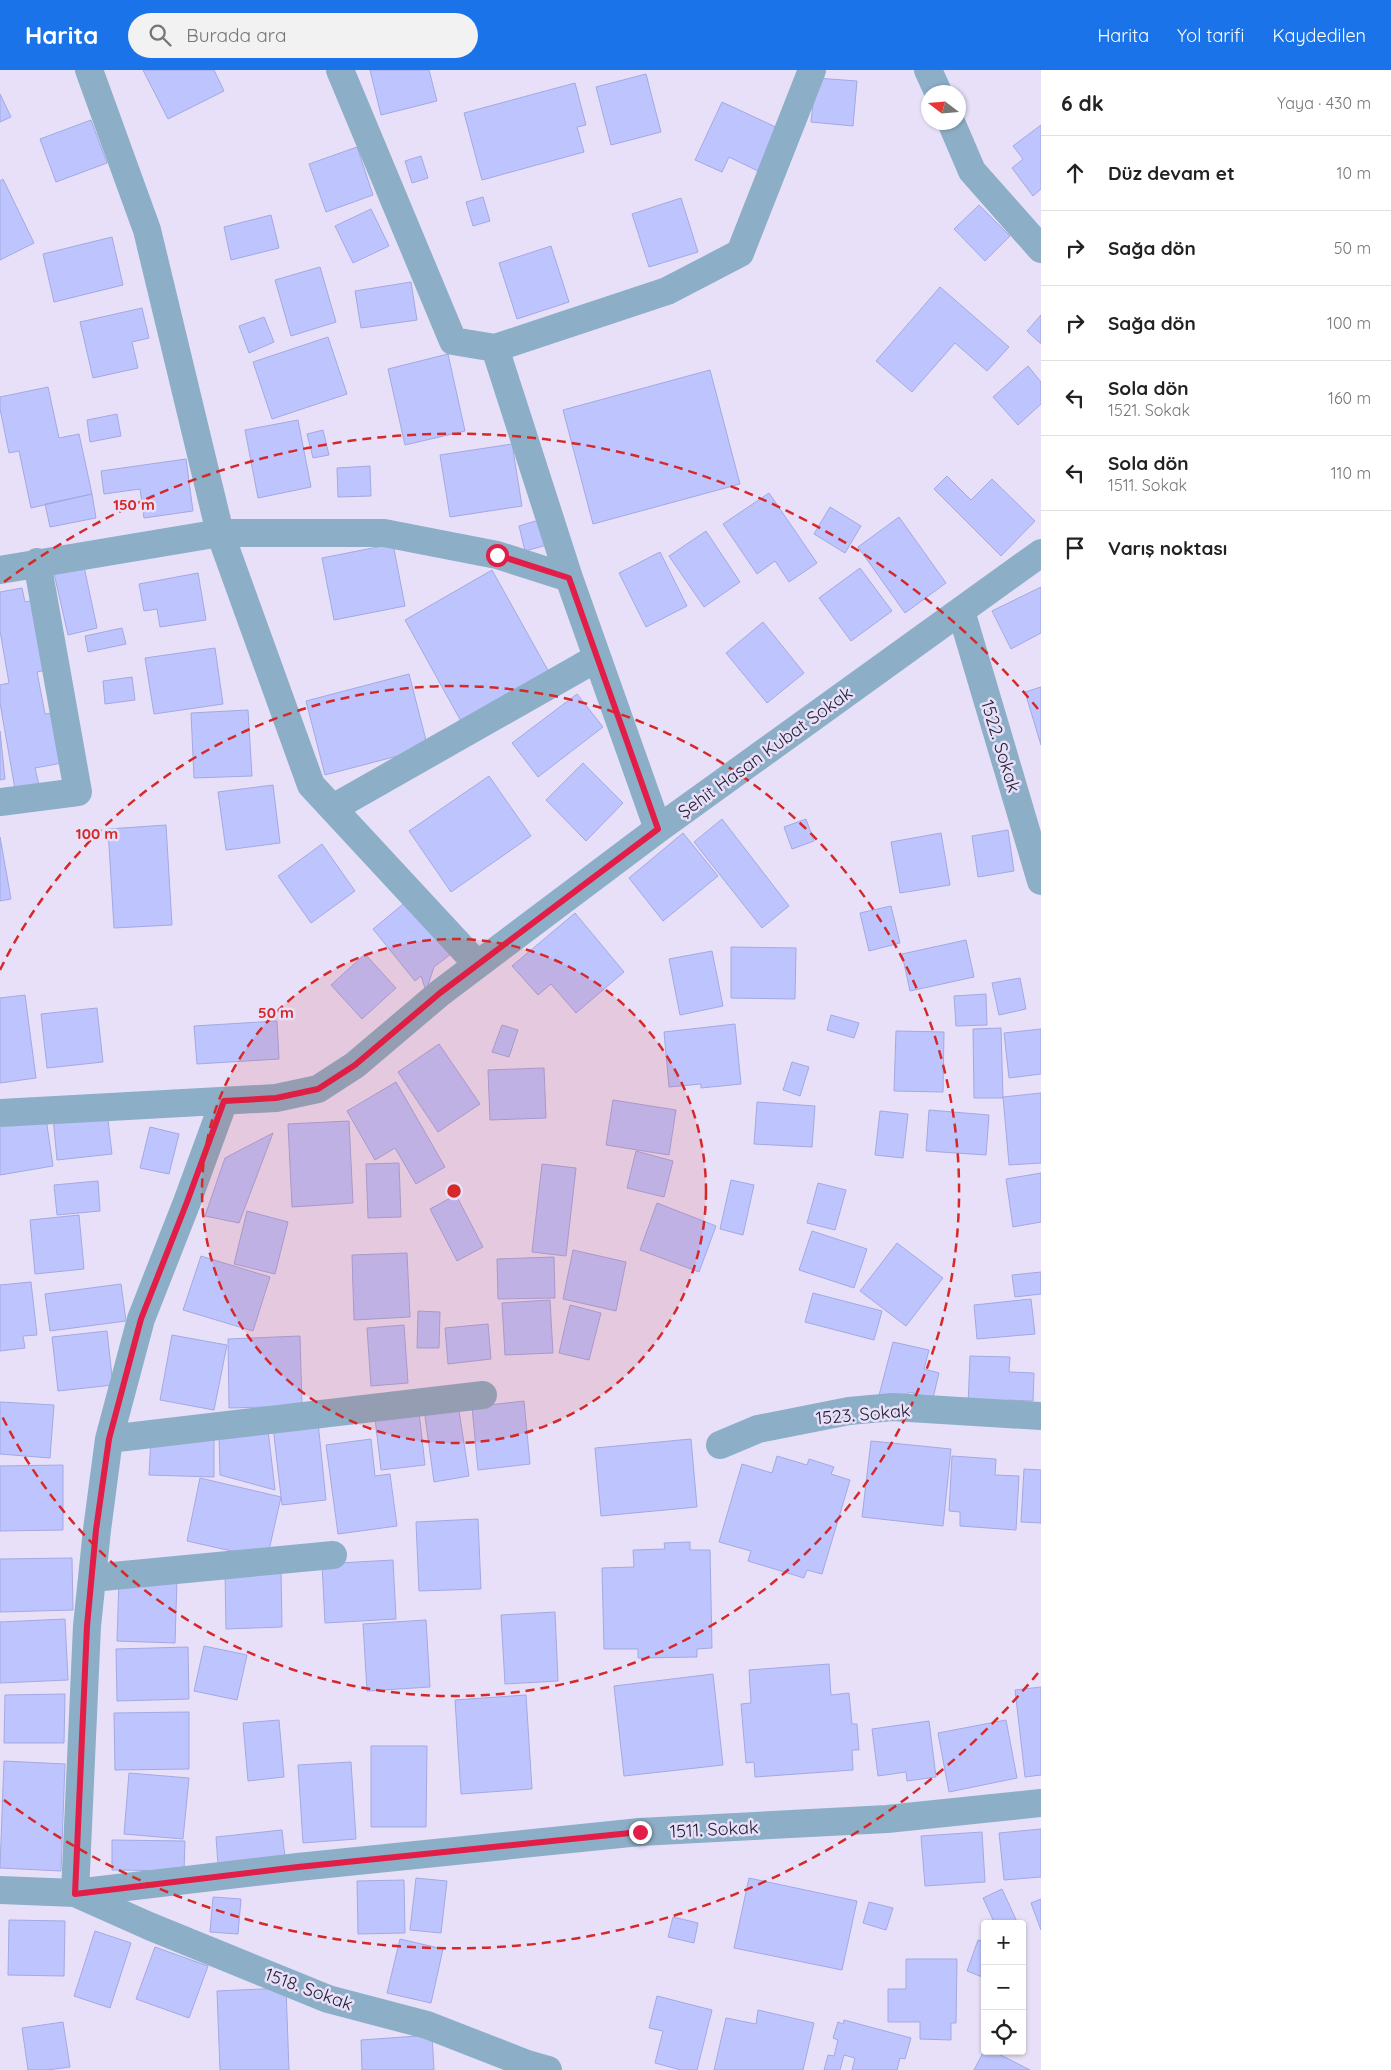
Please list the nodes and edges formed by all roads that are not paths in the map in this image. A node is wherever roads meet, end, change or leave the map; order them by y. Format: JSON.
{"nodes":[{"id":1,"x":89,"y":70,"type":"edge"},
{"id":2,"x":340,"y":70,"type":"edge"},
{"id":3,"x":812,"y":70,"type":"edge"},
{"id":4,"x":928,"y":70,"type":"edge"},
{"id":5,"x":935,"y":85,"type":"edge"},
{"id":6,"x":954,"y":130,"type":"edge"},
{"id":7,"x":1041,"y":249,"type":"edge"},
{"id":8,"x":495,"y":348,"type":"junction"},
{"id":9,"x":220,"y":533,"type":"junction"},
{"id":10,"x":1041,"y":553,"type":"edge"},
{"id":11,"x":37,"y":562,"type":"junction"},
{"id":12,"x":0,"y":570,"type":"edge"},
{"id":13,"x":569,"y":578,"type":"junction"},
{"id":14,"x":962,"y":611,"type":"junction"},
{"id":15,"x":597,"y":658,"type":"junction"},
{"id":16,"x":0,"y":802,"type":"edge"},
{"id":17,"x":333,"y":808,"type":"junction"},
{"id":18,"x":658,"y":829,"type":"junction"},
{"id":19,"x":1041,"y":882,"type":"edge"},
{"id":20,"x":477,"y":964,"type":"junction"},
{"id":21,"x":224,"y":1101,"type":"junction"},
{"id":22,"x":0,"y":1113,"type":"edge"},
{"id":23,"x":483,"y":1394,"type":"dead end"},
{"id":24,"x":1041,"y":1416,"type":"edge"},
{"id":25,"x":109,"y":1439,"type":"junction"},
{"id":26,"x":720,"y":1444,"type":"dead end"},
{"id":27,"x":333,"y":1556,"type":"dead end"},
{"id":28,"x":92,"y":1578,"type":"junction"},
{"id":29,"x":1041,"y":1803,"type":"edge"},
{"id":30,"x":0,"y":1890,"type":"edge"},
{"id":31,"x":75,"y":1894,"type":"junction"},
{"id":32,"x":548,"y":2070,"type":"edge"}],
"edges":[{"from":1,"to":9,"type":"street"},
{"from":2,"to":8,"type":"street"},
{"from":3,"to":8,"type":"street"},
{"from":4,"to":5,"type":"street"},
{"from":6,"to":7,"type":"street"},
{"from":8,"to":13,"type":"street"},
{"from":9,"to":11,"type":"street"},
{"from":9,"to":13,"type":"street"},
{"from":9,"to":17,"type":"street"},
{"from":10,"to":14,"type":"street","name":"Şehit Hasan Kubat Sokak"},
{"from":11,"to":12,"type":"street"},
{"from":11,"to":16,"type":"street"},
{"from":13,"to":15,"type":"street"},
{"from":14,"to":18,"type":"street","name":"Şehit Hasan Kubat Sokak"},
{"from":14,"to":19,"type":"street","name":"1522. Sokak"},
{"from":15,"to":17,"type":"street"},
{"from":15,"to":18,"type":"street"},
{"from":17,"to":20,"type":"street"},
{"from":18,"to":20,"type":"street","name":"Şehit Hasan Kubat Sokak"},
{"from":20,"to":21,"type":"street","name":"Şehit Hasan Kubat Sokak"},
{"from":21,"to":22,"type":"street","name":"Şehit Hasan Kubat Sokak"},
{"from":21,"to":25,"type":"street"},
{"from":23,"to":25,"type":"street"},
{"from":24,"to":26,"type":"street","name":"1523. Sokak"},
{"from":25,"to":28,"type":"street"},
{"from":27,"to":28,"type":"street"},
{"from":28,"to":31,"type":"street"},
{"from":29,"to":31,"type":"street","name":"1511. Sokak"},
{"from":30,"to":31,"type":"street","name":"1511. Sokak"},
{"from":31,"to":32,"type":"street","name":"1518. Sokak"}]}
